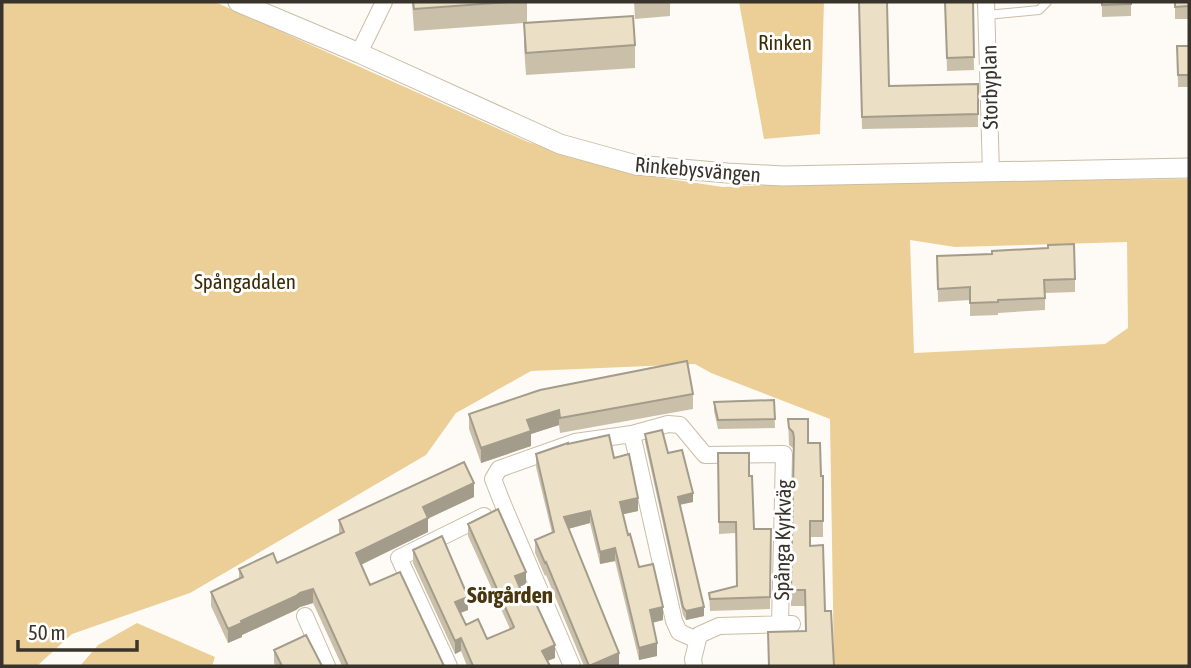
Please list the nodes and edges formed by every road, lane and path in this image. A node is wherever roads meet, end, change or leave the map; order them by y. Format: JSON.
{"nodes":[{"id":1,"x":238,"y":2,"type":"edge"},
{"id":2,"x":384,"y":2,"type":"edge"},
{"id":3,"x":1047,"y":2,"type":"edge"},
{"id":4,"x":986,"y":8,"type":"edge"},
{"id":5,"x":359,"y":53,"type":"junction"},
{"id":6,"x":1189,"y":168,"type":"edge"},
{"id":7,"x":991,"y":173,"type":"junction"},
{"id":8,"x":632,"y":434,"type":"junction"},
{"id":9,"x":503,"y":507,"type":"junction"},
{"id":10,"x":305,"y":616,"type":"dead end"},
{"id":11,"x":697,"y":640,"type":"junction"},
{"id":12,"x":327,"y":666,"type":"edge"},
{"id":13,"x":449,"y":666,"type":"edge"},
{"id":14,"x":572,"y":666,"type":"edge"},
{"id":15,"x":694,"y":666,"type":"edge"}],
"edges":[{"from":1,"to":5,"type":"street","name":"Rinkebysvängen"},
{"from":2,"to":5,"type":"street"},
{"from":3,"to":4,"type":"lane"},
{"from":4,"to":7,"type":"street","name":"Storbyplan"},
{"from":5,"to":7,"type":"street","name":"Rinkebysvängen"},
{"from":6,"to":7,"type":"street","name":"Rinkebysvängen"},
{"from":8,"to":9,"type":"street","name":"Spånga Kyrkväg"},
{"from":8,"to":11,"type":"street"},
{"from":8,"to":11,"type":"street","name":"Spånga Kyrkväg"},
{"from":9,"to":13,"type":"street"},
{"from":9,"to":14,"type":"street","name":"Spånga Kyrkväg"},
{"from":10,"to":12,"type":"street"},
{"from":11,"to":15,"type":"street"}]}
